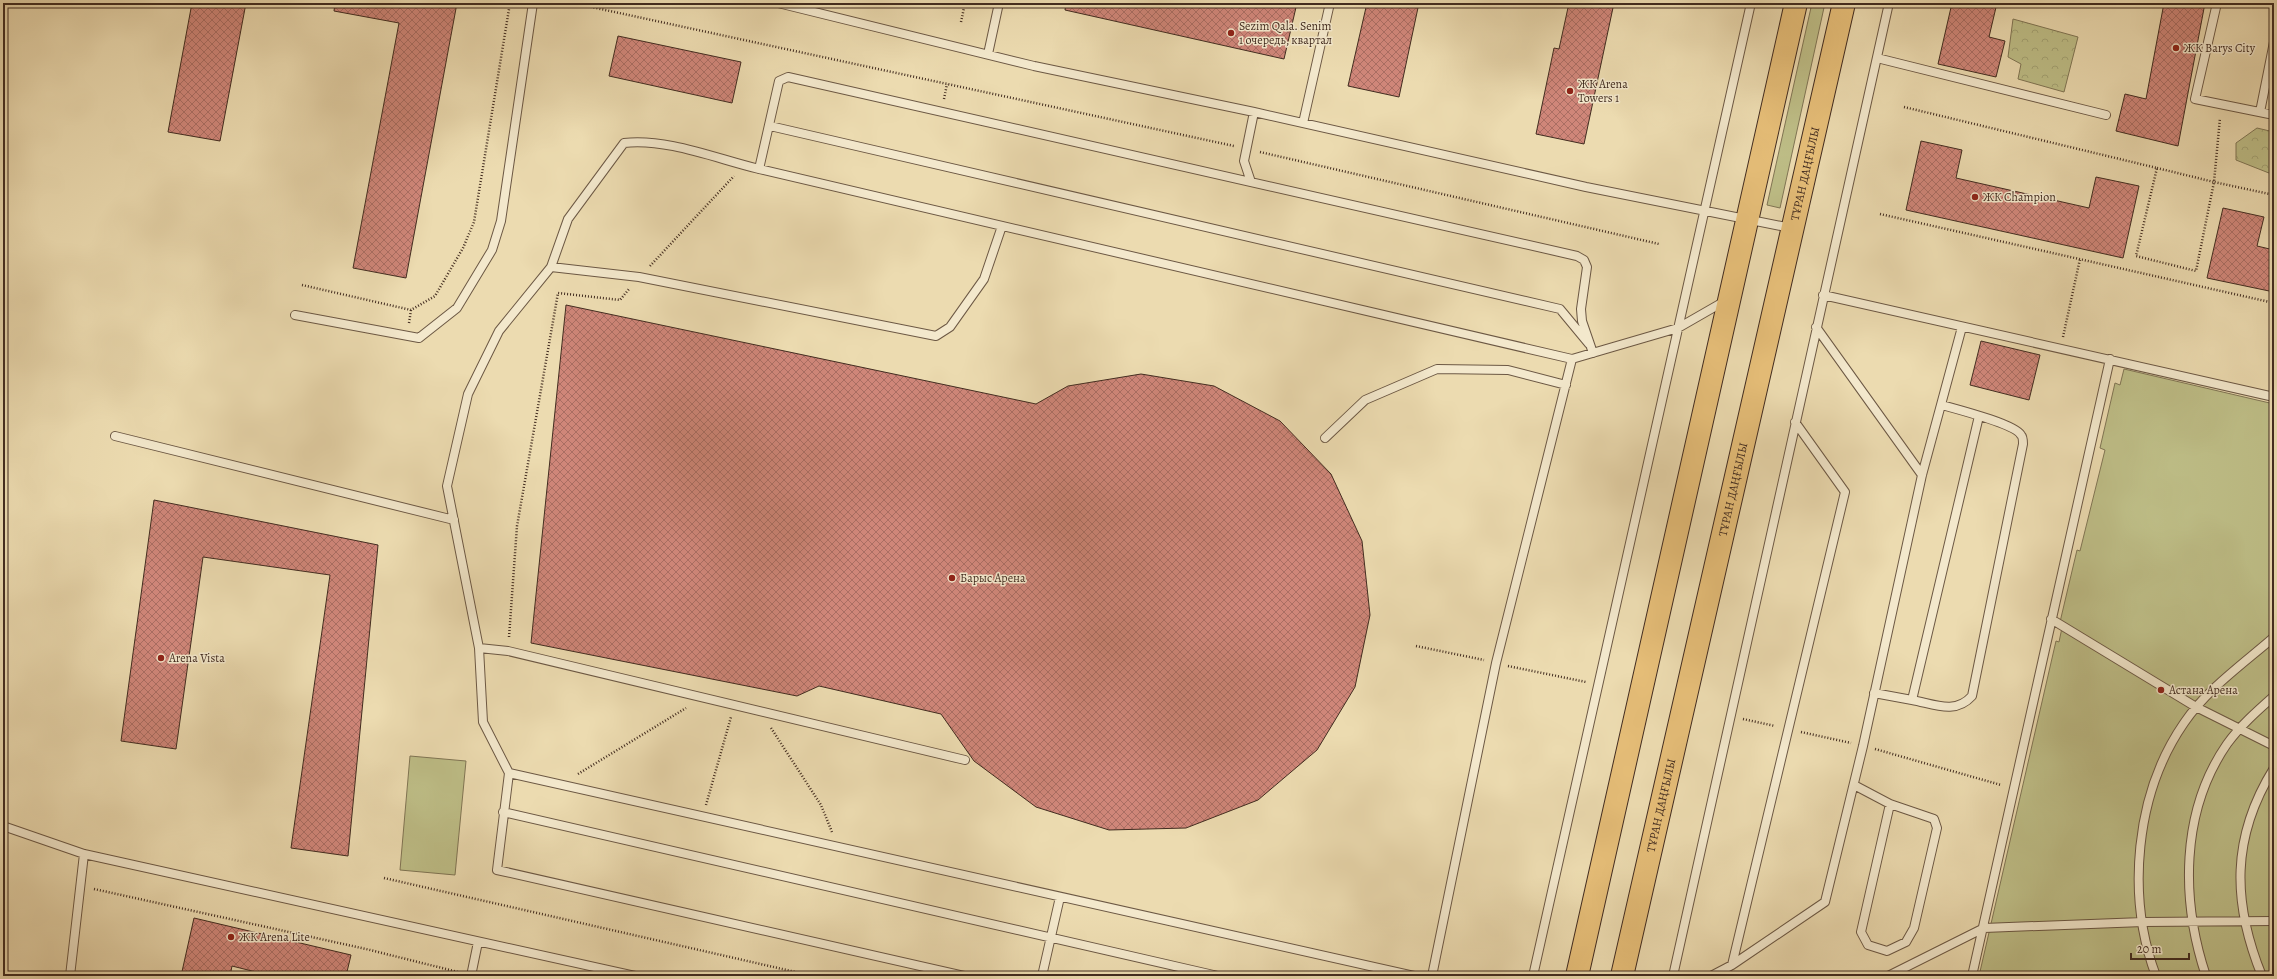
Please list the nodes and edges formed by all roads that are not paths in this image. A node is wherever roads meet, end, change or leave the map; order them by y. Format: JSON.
{"nodes":[{"id":1,"x":533,"y":3,"type":"edge"},
{"id":2,"x":778,"y":3,"type":"edge"},
{"id":3,"x":1000,"y":3,"type":"edge"},
{"id":4,"x":1330,"y":3,"type":"edge"},
{"id":5,"x":1751,"y":3,"type":"edge"},
{"id":6,"x":1796,"y":3,"type":"edge"},
{"id":7,"x":1844,"y":3,"type":"edge"},
{"id":8,"x":1889,"y":3,"type":"edge"},
{"id":9,"x":2217,"y":3,"type":"edge"},
{"id":10,"x":2274,"y":42,"type":"edge"},
{"id":11,"x":988,"y":54,"type":"junction"},
{"id":12,"x":1877,"y":58,"type":"junction"},
{"id":13,"x":1254,"y":112,"type":"junction"},
{"id":14,"x":2260,"y":112,"type":"junction"},
{"id":15,"x":2106,"y":115,"type":"dead end"},
{"id":16,"x":2274,"y":116,"type":"edge"},
{"id":17,"x":1303,"y":123,"type":"junction"},
{"id":18,"x":770,"y":126,"type":"junction"},
{"id":19,"x":759,"y":169,"type":"junction"},
{"id":20,"x":1251,"y":182,"type":"junction"},
{"id":21,"x":1705,"y":209,"type":"junction"},
{"id":22,"x":1747,"y":219,"type":"junction"},
{"id":23,"x":1002,"y":226,"type":"junction"},
{"id":24,"x":1791,"y":228,"type":"junction"},
{"id":25,"x":551,"y":267,"type":"junction"},
{"id":26,"x":1823,"y":295,"type":"junction"},
{"id":27,"x":1729,"y":298,"type":"junction"},
{"id":28,"x":295,"y":315,"type":"dead end"},
{"id":29,"x":1816,"y":327,"type":"junction"},
{"id":30,"x":1962,"y":327,"type":"junction"},
{"id":31,"x":1678,"y":328,"type":"junction"},
{"id":32,"x":1592,"y":349,"type":"junction"},
{"id":33,"x":1572,"y":359,"type":"junction"},
{"id":34,"x":2110,"y":359,"type":"junction"},
{"id":35,"x":1566,"y":385,"type":"junction"},
{"id":36,"x":2274,"y":397,"type":"edge"},
{"id":37,"x":1942,"y":405,"type":"junction"},
{"id":38,"x":1979,"y":416,"type":"junction"},
{"id":39,"x":1795,"y":422,"type":"junction"},
{"id":40,"x":115,"y":436,"type":"dead end"},
{"id":41,"x":1325,"y":438,"type":"dead end"},
{"id":42,"x":1922,"y":475,"type":"junction"},
{"id":43,"x":454,"y":520,"type":"junction"},
{"id":44,"x":2052,"y":619,"type":"junction"},
{"id":45,"x":2274,"y":637,"type":"edge"},
{"id":46,"x":479,"y":648,"type":"junction"},
{"id":47,"x":1874,"y":693,"type":"junction"},
{"id":48,"x":2274,"y":696,"type":"edge"},
{"id":49,"x":1912,"y":700,"type":"junction"},
{"id":50,"x":2196,"y":707,"type":"junction"},
{"id":51,"x":2240,"y":729,"type":"junction"},
{"id":52,"x":2274,"y":746,"type":"edge"},
{"id":53,"x":965,"y":760,"type":"dead end"},
{"id":54,"x":2274,"y":768,"type":"edge"},
{"id":55,"x":509,"y":773,"type":"junction"},
{"id":56,"x":1854,"y":785,"type":"junction"},
{"id":57,"x":1890,"y":804,"type":"junction"},
{"id":58,"x":503,"y":812,"type":"junction"},
{"id":59,"x":3,"y":826,"type":"edge"},
{"id":60,"x":84,"y":854,"type":"junction"},
{"id":61,"x":1060,"y":896,"type":"junction"},
{"id":62,"x":2244,"y":921,"type":"junction"},
{"id":63,"x":2274,"y":921,"type":"edge"},
{"id":64,"x":2143,"y":922,"type":"junction"},
{"id":65,"x":2192,"y":922,"type":"junction"},
{"id":66,"x":1984,"y":928,"type":"junction"},
{"id":67,"x":1050,"y":936,"type":"junction"},
{"id":68,"x":478,"y":942,"type":"junction"},
{"id":69,"x":1732,"y":965,"type":"junction"},
{"id":70,"x":70,"y":976,"type":"edge"},
{"id":71,"x":471,"y":976,"type":"edge"},
{"id":72,"x":635,"y":976,"type":"edge"},
{"id":73,"x":964,"y":976,"type":"edge"},
{"id":74,"x":1042,"y":976,"type":"edge"},
{"id":75,"x":1218,"y":976,"type":"edge"},
{"id":76,"x":1414,"y":976,"type":"edge"},
{"id":77,"x":1432,"y":976,"type":"edge"},
{"id":78,"x":1533,"y":976,"type":"edge"},
{"id":79,"x":1576,"y":976,"type":"edge"},
{"id":80,"x":1622,"y":976,"type":"edge"},
{"id":81,"x":1673,"y":976,"type":"edge"},
{"id":82,"x":1711,"y":976,"type":"edge"},
{"id":83,"x":1888,"y":976,"type":"edge"},
{"id":84,"x":1972,"y":976,"type":"edge"},
{"id":85,"x":2156,"y":976,"type":"edge"},
{"id":86,"x":2206,"y":976,"type":"edge"},
{"id":87,"x":2262,"y":976,"type":"edge"}],
"edges":[{"from":1,"to":28,"type":"lane"},
{"from":2,"to":11,"type":"lane"},
{"from":3,"to":11,"type":"lane"},
{"from":4,"to":17,"type":"lane"},
{"from":5,"to":21,"type":"lane"},
{"from":6,"to":22,"type":"main road"},
{"from":7,"to":24,"type":"main road","name":"ТҰРАН ДАҢҒЫЛЫ"},
{"from":8,"to":12,"type":"lane"},
{"from":9,"to":14,"type":"lane"},
{"from":10,"to":14,"type":"lane"},
{"from":11,"to":13,"type":"lane"},
{"from":12,"to":15,"type":"lane"},
{"from":12,"to":26,"type":"lane"},
{"from":13,"to":17,"type":"lane"},
{"from":13,"to":20,"type":"lane"},
{"from":14,"to":16,"type":"lane"},
{"from":17,"to":21,"type":"lane"},
{"from":18,"to":19,"type":"lane"},
{"from":18,"to":20,"type":"lane"},
{"from":18,"to":32,"type":"lane"},
{"from":19,"to":23,"type":"lane"},
{"from":19,"to":25,"type":"lane"},
{"from":20,"to":32,"type":"lane"},
{"from":21,"to":22,"type":"lane"},
{"from":21,"to":31,"type":"lane"},
{"from":22,"to":24,"type":"lane"},
{"from":22,"to":27,"type":"main road"},
{"from":23,"to":25,"type":"lane"},
{"from":23,"to":33,"type":"lane"},
{"from":24,"to":80,"type":"main road","name":"ТҰРАН ДАҢҒЫЛЫ"},
{"from":25,"to":43,"type":"lane"},
{"from":26,"to":29,"type":"lane"},
{"from":26,"to":30,"type":"lane"},
{"from":27,"to":31,"type":"lane"},
{"from":27,"to":79,"type":"main road"},
{"from":29,"to":39,"type":"lane"},
{"from":29,"to":42,"type":"lane"},
{"from":30,"to":34,"type":"lane"},
{"from":30,"to":37,"type":"lane"},
{"from":31,"to":32,"type":"lane"},
{"from":31,"to":78,"type":"lane"},
{"from":32,"to":33,"type":"lane"},
{"from":33,"to":35,"type":"lane"},
{"from":34,"to":36,"type":"lane"},
{"from":34,"to":44,"type":"lane"},
{"from":35,"to":41,"type":"lane"},
{"from":35,"to":77,"type":"lane"},
{"from":37,"to":38,"type":"lane"},
{"from":37,"to":42,"type":"lane"},
{"from":38,"to":49,"type":"lane"},
{"from":38,"to":49,"type":"lane"},
{"from":39,"to":69,"type":"lane"},
{"from":39,"to":81,"type":"lane"},
{"from":40,"to":43,"type":"lane"},
{"from":42,"to":47,"type":"lane"},
{"from":43,"to":46,"type":"lane"},
{"from":44,"to":50,"type":"lane"},
{"from":44,"to":66,"type":"lane"},
{"from":45,"to":50,"type":"lane"},
{"from":46,"to":53,"type":"lane"},
{"from":46,"to":55,"type":"lane"},
{"from":47,"to":49,"type":"lane"},
{"from":47,"to":56,"type":"lane"},
{"from":48,"to":51,"type":"lane"},
{"from":50,"to":51,"type":"lane"},
{"from":50,"to":64,"type":"lane"},
{"from":51,"to":52,"type":"lane"},
{"from":51,"to":65,"type":"lane"},
{"from":54,"to":62,"type":"lane"},
{"from":55,"to":58,"type":"lane"},
{"from":55,"to":61,"type":"lane"},
{"from":56,"to":57,"type":"lane"},
{"from":56,"to":69,"type":"lane"},
{"from":57,"to":57,"type":"lane"},
{"from":58,"to":67,"type":"lane"},
{"from":58,"to":73,"type":"lane"},
{"from":59,"to":60,"type":"lane"},
{"from":60,"to":68,"type":"lane"},
{"from":60,"to":70,"type":"lane"},
{"from":61,"to":67,"type":"lane"},
{"from":61,"to":76,"type":"lane"},
{"from":62,"to":63,"type":"lane"},
{"from":62,"to":65,"type":"lane"},
{"from":62,"to":87,"type":"lane"},
{"from":64,"to":65,"type":"lane"},
{"from":64,"to":66,"type":"lane"},
{"from":64,"to":85,"type":"lane"},
{"from":65,"to":86,"type":"lane"},
{"from":66,"to":83,"type":"lane"},
{"from":66,"to":84,"type":"lane"},
{"from":67,"to":74,"type":"lane"},
{"from":67,"to":75,"type":"lane"},
{"from":68,"to":71,"type":"lane"},
{"from":68,"to":72,"type":"lane"},
{"from":69,"to":82,"type":"lane"}]}
